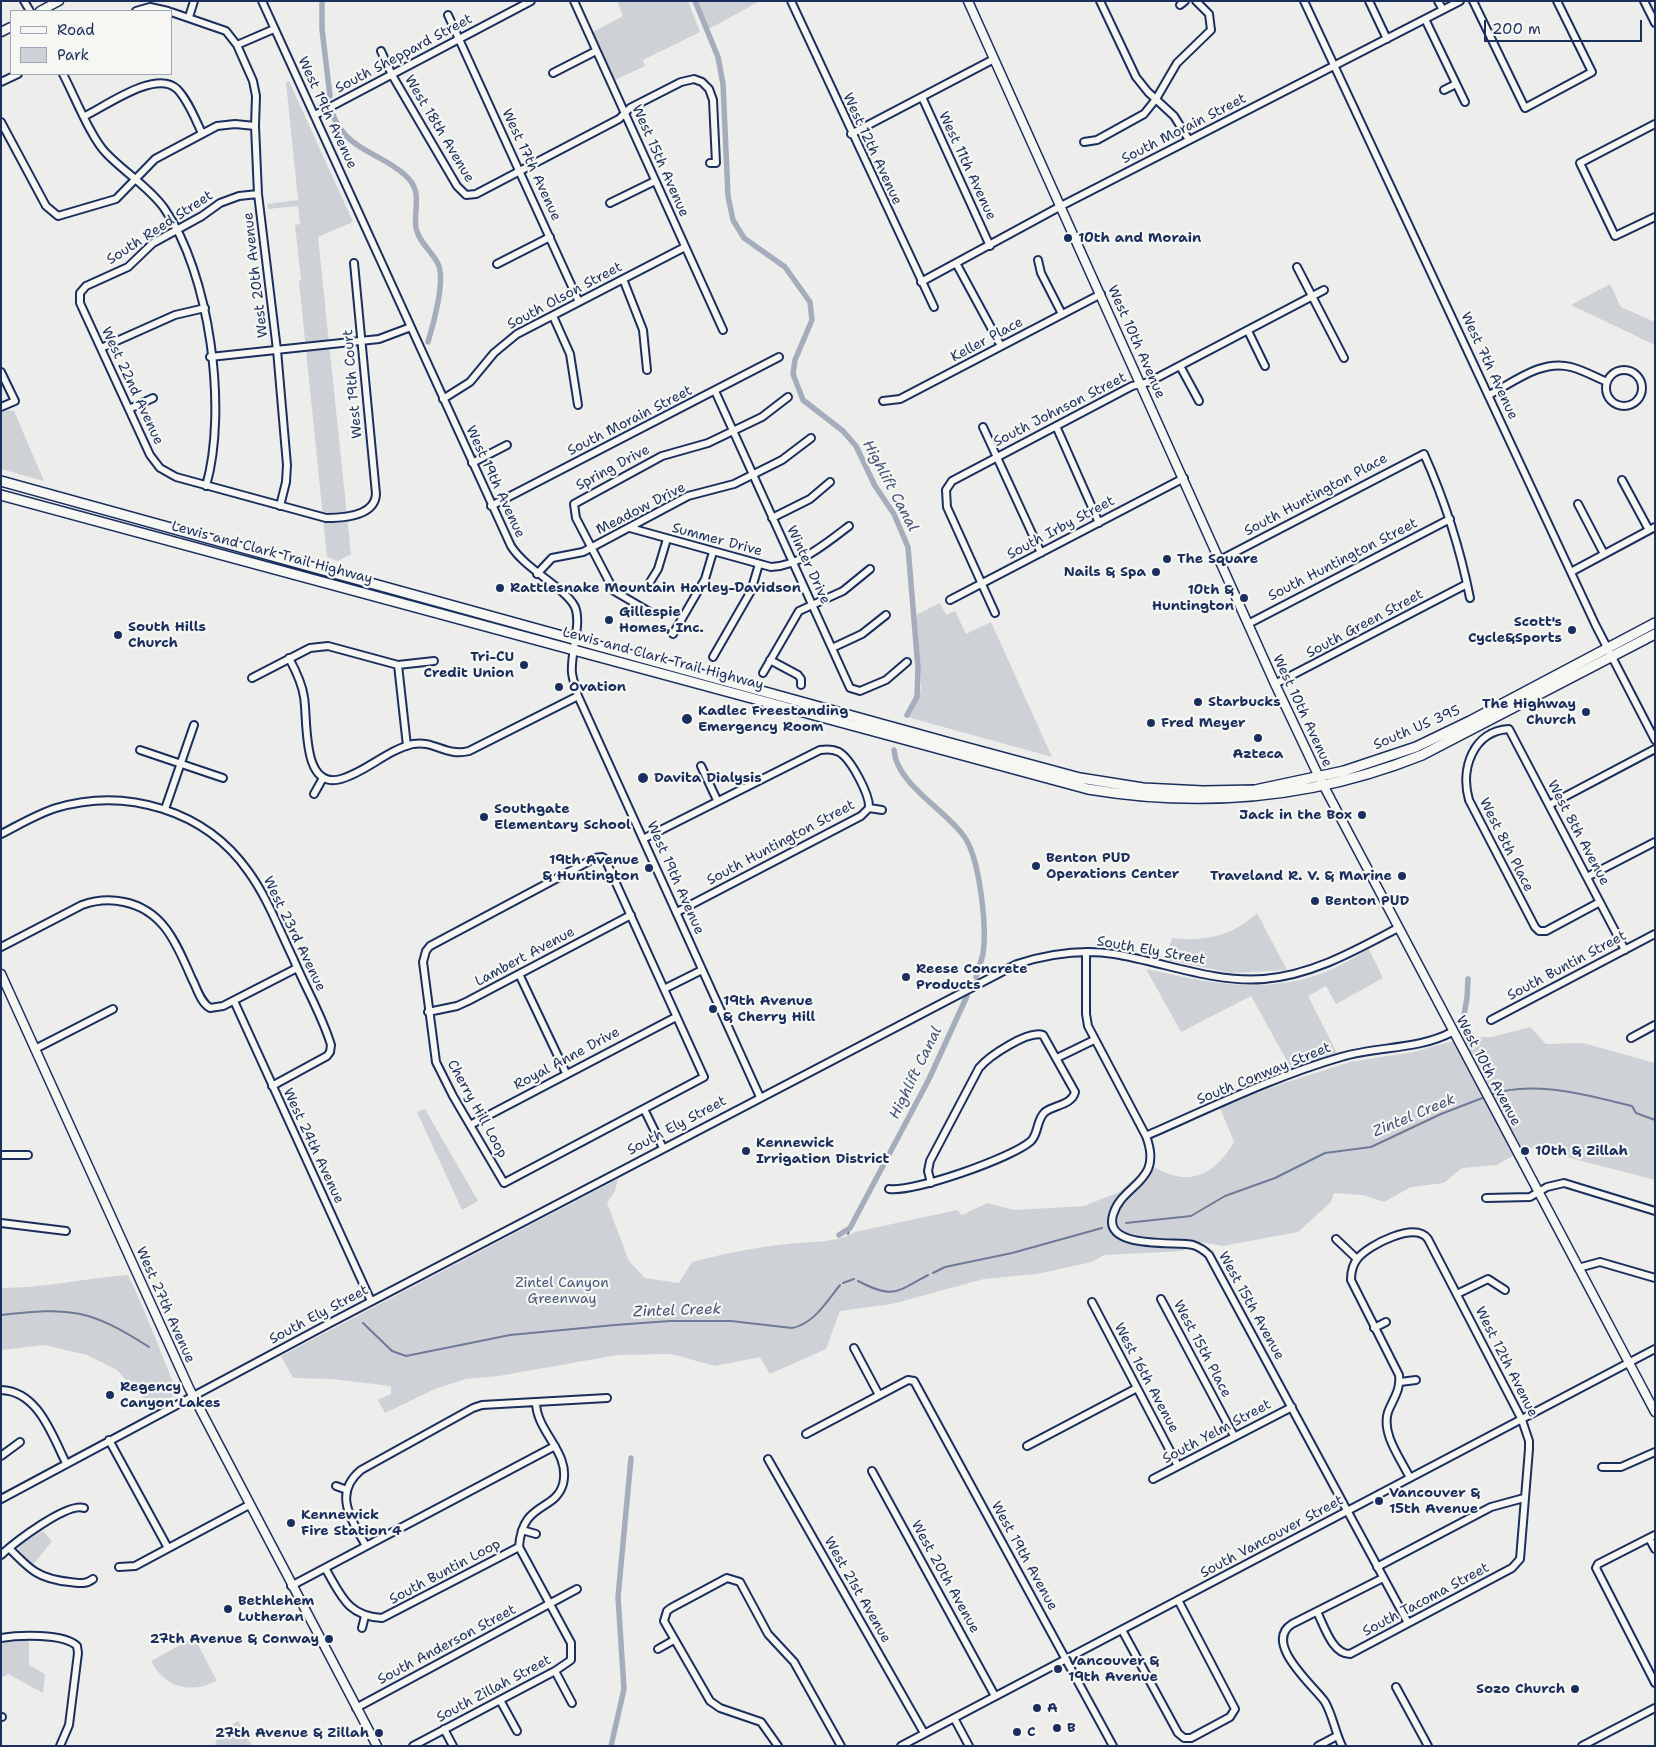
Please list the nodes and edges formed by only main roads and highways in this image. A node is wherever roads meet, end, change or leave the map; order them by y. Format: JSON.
{"nodes":[{"id":1,"x":59,"y":1,"type":"edge"},
{"id":2,"x":968,"y":1,"type":"edge"},
{"id":3,"x":42,"y":10,"type":"edge"},
{"id":4,"x":1,"y":481,"type":"edge"},
{"id":5,"x":1,"y":495,"type":"edge"},
{"id":6,"x":1655,"y":623,"type":"edge"},
{"id":7,"x":1655,"y":634,"type":"edge"},
{"id":8,"x":1610,"y":652,"type":"junction"},
{"id":9,"x":1319,"y":777,"type":"junction"},
{"id":10,"x":1324,"y":786,"type":"junction"},
{"id":11,"x":1,"y":974,"type":"edge"},
{"id":12,"x":1655,"y":1412,"type":"edge"},
{"id":13,"x":377,"y":1746,"type":"edge"}],
"edges":[{"from":1,"to":3,"type":"main road"},
{"from":2,"to":9,"type":"main road","name":"West 10th Avenue"},
{"from":4,"to":9,"type":"highway","name":"Lewis and Clark Trail Highway"},
{"from":5,"to":10,"type":"highway","name":"Lewis and Clark Trail Highway"},
{"from":6,"to":8,"type":"highway","name":"South US 395"},
{"from":7,"to":8,"type":"highway","name":"South US 395"},
{"from":8,"to":9,"type":"highway","name":"South US 395"},
{"from":8,"to":10,"type":"highway","name":"South US 395"},
{"from":9,"to":10,"type":"main road","name":"West 10th Avenue"},
{"from":10,"to":12,"type":"main road","name":"West 10th Avenue"},
{"from":11,"to":13,"type":"main road","name":"West 27th Avenue"}]}
